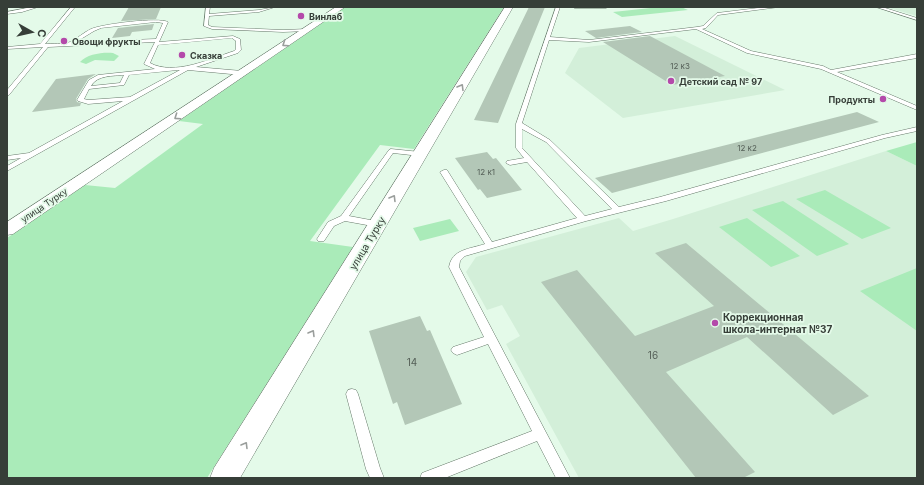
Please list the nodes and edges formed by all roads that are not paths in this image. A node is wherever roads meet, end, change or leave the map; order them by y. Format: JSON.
{"nodes":[{"id":1,"x":36,"y":7,"type":"edge"},
{"id":2,"x":73,"y":7,"type":"edge"},
{"id":3,"x":208,"y":7,"type":"edge"},
{"id":4,"x":231,"y":7,"type":"edge"},
{"id":5,"x":272,"y":7,"type":"edge"},
{"id":6,"x":341,"y":7,"type":"edge"},
{"id":7,"x":509,"y":7,"type":"edge"},
{"id":8,"x":558,"y":7,"type":"edge"},
{"id":9,"x":576,"y":7,"type":"edge"},
{"id":10,"x":606,"y":7,"type":"edge"},
{"id":11,"x":777,"y":7,"type":"edge"},
{"id":12,"x":878,"y":7,"type":"edge"},
{"id":13,"x":7,"y":13,"type":"edge"},
{"id":14,"x":230,"y":13,"type":"junction"},
{"id":15,"x":207,"y":15,"type":"junction"},
{"id":16,"x":917,"y":19,"type":"edge"},
{"id":17,"x":697,"y":28,"type":"junction"},
{"id":18,"x":307,"y":30,"type":"junction"},
{"id":19,"x":547,"y":38,"type":"junction"},
{"id":20,"x":157,"y":42,"type":"junction"},
{"id":21,"x":42,"y":44,"type":"junction"},
{"id":22,"x":70,"y":44,"type":"junction"},
{"id":23,"x":7,"y":48,"type":"edge"},
{"id":24,"x":917,"y":56,"type":"edge"},
{"id":25,"x":187,"y":68,"type":"junction"},
{"id":26,"x":163,"y":70,"type":"junction"},
{"id":27,"x":832,"y":71,"type":"junction"},
{"id":28,"x":242,"y":73,"type":"junction"},
{"id":29,"x":127,"y":74,"type":"junction"},
{"id":30,"x":87,"y":88,"type":"junction"},
{"id":31,"x":7,"y":94,"type":"edge"},
{"id":32,"x":133,"y":99,"type":"junction"},
{"id":33,"x":917,"y":108,"type":"edge"},
{"id":34,"x":519,"y":124,"type":"junction"},
{"id":35,"x":917,"y":128,"type":"edge"},
{"id":36,"x":34,"y":154,"type":"junction"},
{"id":37,"x":420,"y":154,"type":"junction"},
{"id":38,"x":7,"y":158,"type":"edge"},
{"id":39,"x":529,"y":159,"type":"junction"},
{"id":40,"x":510,"y":163,"type":"dead end"},
{"id":41,"x":7,"y":169,"type":"edge"},
{"id":42,"x":444,"y":172,"type":"dead end"},
{"id":43,"x":617,"y":210,"type":"junction"},
{"id":44,"x":344,"y":218,"type":"junction"},
{"id":45,"x":583,"y":219,"type":"junction"},
{"id":46,"x":378,"y":224,"type":"junction"},
{"id":47,"x":7,"y":230,"type":"edge"},
{"id":48,"x":320,"y":239,"type":"dead end"},
{"id":49,"x":490,"y":246,"type":"junction"},
{"id":50,"x":491,"y":339,"type":"junction"},
{"id":51,"x":458,"y":350,"type":"dead end"},
{"id":52,"x":352,"y":394,"type":"dead end"},
{"id":53,"x":540,"y":434,"type":"junction"},
{"id":54,"x":224,"y":478,"type":"edge"},
{"id":55,"x":377,"y":478,"type":"edge"},
{"id":56,"x":427,"y":478,"type":"edge"},
{"id":57,"x":563,"y":478,"type":"edge"}],
"edges":[{"from":1,"to":13,"type":"lane"},
{"from":2,"to":21,"type":"lane"},
{"from":3,"to":15,"type":"lane"},
{"from":4,"to":14,"type":"lane"},
{"from":5,"to":14,"type":"lane"},
{"from":6,"to":18,"type":"street","name":"улица Турку"},
{"from":37,"to":7,"type":"street","name":"улица Турку","one_way":true},
{"from":8,"to":19,"type":"lane"},
{"from":9,"to":10,"type":"lane"},
{"from":11,"to":17,"type":"lane"},
{"from":12,"to":16,"type":"lane"},
{"from":14,"to":15,"type":"lane"},
{"from":15,"to":18,"type":"lane"},
{"from":17,"to":19,"type":"lane"},
{"from":17,"to":27,"type":"lane"},
{"from":18,"to":28,"type":"street","name":"улица Турку","one_way":true},
{"from":19,"to":34,"type":"lane"},
{"from":20,"to":22,"type":"lane"},
{"from":20,"to":22,"type":"lane"},
{"from":20,"to":25,"type":"lane"},
{"from":20,"to":26,"type":"lane"},
{"from":21,"to":22,"type":"lane"},
{"from":21,"to":23,"type":"lane"},
{"from":21,"to":31,"type":"lane"},
{"from":24,"to":27,"type":"lane"},
{"from":25,"to":26,"type":"lane"},
{"from":25,"to":28,"type":"lane"},
{"from":25,"to":32,"type":"lane"},
{"from":26,"to":29,"type":"lane"},
{"from":27,"to":33,"type":"lane"},
{"from":28,"to":47,"type":"street","name":"улица Турку","one_way":true},
{"from":29,"to":30,"type":"lane"},
{"from":29,"to":30,"type":"lane"},
{"from":30,"to":32,"type":"lane"},
{"from":32,"to":36,"type":"lane"},
{"from":34,"to":39,"type":"lane"},
{"from":34,"to":43,"type":"lane"},
{"from":35,"to":43,"type":"lane"},
{"from":36,"to":38,"type":"lane"},
{"from":36,"to":41,"type":"lane"},
{"from":37,"to":44,"type":"lane"},
{"from":46,"to":37,"type":"street","name":"улица Турку","one_way":true},
{"from":39,"to":40,"type":"lane"},
{"from":39,"to":45,"type":"lane"},
{"from":42,"to":49,"type":"lane"},
{"from":43,"to":45,"type":"lane"},
{"from":44,"to":46,"type":"lane"},
{"from":44,"to":48,"type":"lane"},
{"from":45,"to":49,"type":"lane"},
{"from":54,"to":46,"type":"street","name":"улица Турку","one_way":true},
{"from":49,"to":50,"type":"lane"},
{"from":50,"to":51,"type":"lane"},
{"from":50,"to":53,"type":"lane"},
{"from":52,"to":55,"type":"lane"},
{"from":53,"to":56,"type":"lane"},
{"from":53,"to":57,"type":"lane"}]}
